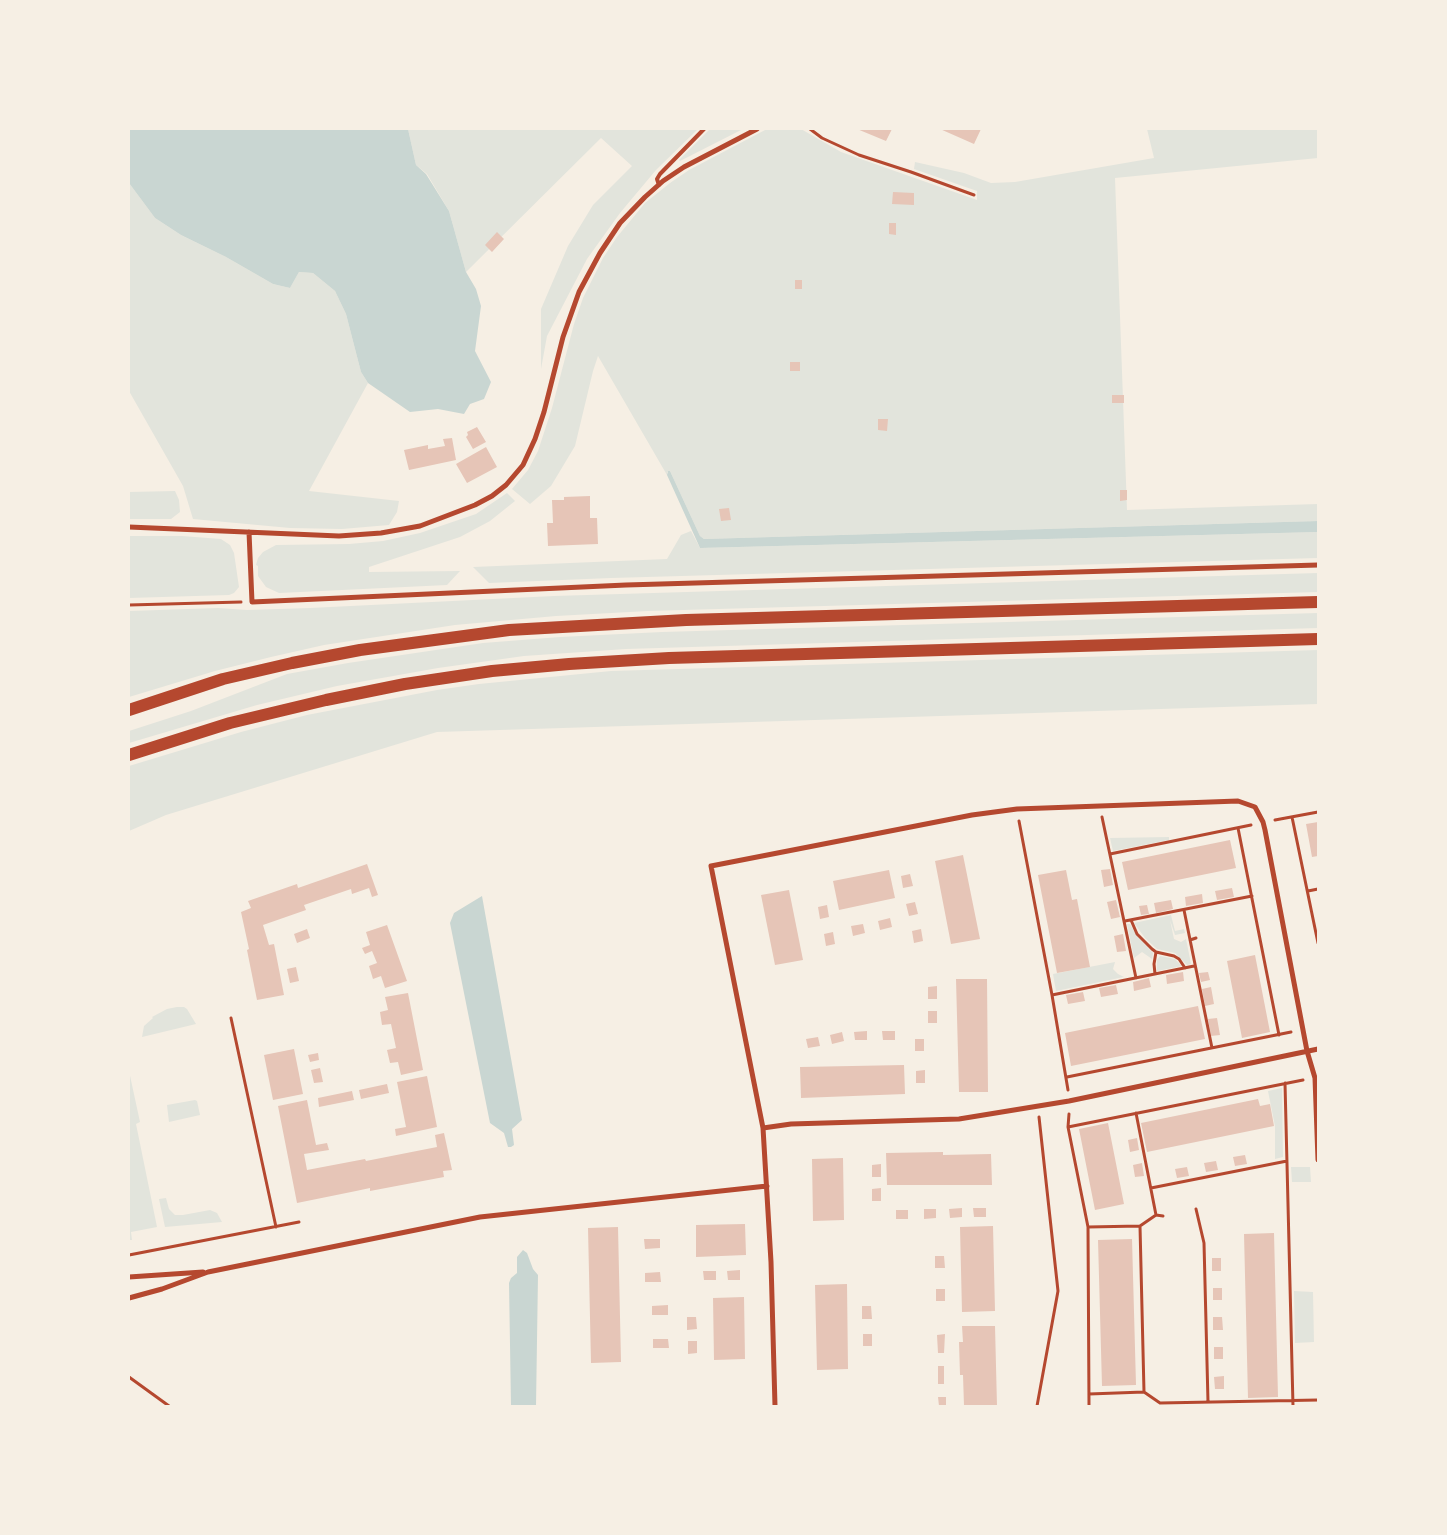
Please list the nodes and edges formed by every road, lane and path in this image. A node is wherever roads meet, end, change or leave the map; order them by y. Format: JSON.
{"nodes":[{"id":1,"x":704,"y":129,"type":"edge"},
{"id":2,"x":757,"y":129,"type":"edge"},
{"id":3,"x":810,"y":129,"type":"edge"},
{"id":4,"x":659,"y":185,"type":"junction"},
{"id":5,"x":974,"y":195,"type":"dead end"},
{"id":6,"x":129,"y":527,"type":"edge"},
{"id":7,"x":249,"y":532,"type":"junction"},
{"id":8,"x":1318,"y":566,"type":"edge"},
{"id":9,"x":252,"y":602,"type":"junction"},
{"id":10,"x":1318,"y":602,"type":"edge"},
{"id":11,"x":129,"y":605,"type":"edge"},
{"id":12,"x":1318,"y":639,"type":"edge"},
{"id":13,"x":129,"y":710,"type":"edge"},
{"id":14,"x":129,"y":755,"type":"edge"},
{"id":15,"x":1100,"y":808,"type":"junction"},
{"id":16,"x":1318,"y":812,"type":"edge"},
{"id":17,"x":1292,"y":817,"type":"junction"},
{"id":18,"x":1263,"y":822,"type":"junction"},
{"id":19,"x":1238,"y":828,"type":"junction"},
{"id":20,"x":1110,"y":854,"type":"junction"},
{"id":21,"x":1318,"y":889,"type":"edge"},
{"id":22,"x":1308,"y":891,"type":"junction"},
{"id":23,"x":1252,"y":896,"type":"junction"},
{"id":24,"x":1184,"y":910,"type":"junction"},
{"id":25,"x":1131,"y":920,"type":"junction"},
{"id":26,"x":1124,"y":922,"type":"junction"},
{"id":27,"x":1196,"y":938,"type":"dead end"},
{"id":28,"x":1190,"y":940,"type":"junction"},
{"id":29,"x":1318,"y":943,"type":"edge"},
{"id":30,"x":1156,"y":952,"type":"junction"},
{"id":31,"x":1194,"y":966,"type":"junction"},
{"id":32,"x":1185,"y":968,"type":"junction"},
{"id":33,"x":1155,"y":974,"type":"junction"},
{"id":34,"x":1136,"y":978,"type":"junction"},
{"id":35,"x":1052,"y":995,"type":"dead end"},
{"id":36,"x":231,"y":1018,"type":"dead end"},
{"id":37,"x":1303,"y":1030,"type":"junction"},
{"id":38,"x":1279,"y":1034,"type":"junction"},
{"id":39,"x":1212,"y":1048,"type":"junction"},
{"id":40,"x":1318,"y":1049,"type":"edge"},
{"id":41,"x":1307,"y":1051,"type":"junction"},
{"id":42,"x":1067,"y":1077,"type":"dead end"},
{"id":43,"x":1316,"y":1078,"type":"junction"},
{"id":44,"x":1285,"y":1083,"type":"junction"},
{"id":45,"x":1038,"y":1106,"type":"junction"},
{"id":46,"x":1136,"y":1113,"type":"junction"},
{"id":47,"x":1068,"y":1127,"type":"dead end"},
{"id":48,"x":763,"y":1128,"type":"junction"},
{"id":49,"x":1318,"y":1160,"type":"edge"},
{"id":50,"x":1287,"y":1161,"type":"junction"},
{"id":51,"x":767,"y":1186,"type":"junction"},
{"id":52,"x":1151,"y":1188,"type":"junction"},
{"id":53,"x":1196,"y":1209,"type":"dead end"},
{"id":54,"x":1156,"y":1214,"type":"junction"},
{"id":55,"x":1164,"y":1216,"type":"dead end"},
{"id":56,"x":299,"y":1222,"type":"dead end"},
{"id":57,"x":1140,"y":1226,"type":"junction"},
{"id":58,"x":276,"y":1227,"type":"junction"},
{"id":59,"x":1088,"y":1227,"type":"dead end"},
{"id":60,"x":129,"y":1255,"type":"edge"},
{"id":61,"x":208,"y":1272,"type":"junction"},
{"id":62,"x":129,"y":1277,"type":"edge"},
{"id":63,"x":129,"y":1298,"type":"edge"},
{"id":64,"x":129,"y":1377,"type":"edge"},
{"id":65,"x":1144,"y":1392,"type":"junction"},
{"id":66,"x":1089,"y":1394,"type":"dead end"},
{"id":67,"x":1318,"y":1400,"type":"edge"},
{"id":68,"x":1293,"y":1401,"type":"junction"},
{"id":69,"x":1208,"y":1402,"type":"junction"},
{"id":70,"x":1160,"y":1405,"type":"edge"},
{"id":71,"x":169,"y":1406,"type":"edge"},
{"id":72,"x":775,"y":1406,"type":"edge"},
{"id":73,"x":1037,"y":1406,"type":"edge"},
{"id":74,"x":1293,"y":1406,"type":"edge"}],
"edges":[{"from":1,"to":4,"type":"lane"},
{"from":2,"to":4,"type":"street"},
{"from":3,"to":5,"type":"path"},
{"from":4,"to":7,"type":"street"},
{"from":6,"to":7,"type":"street"},
{"from":7,"to":9,"type":"street"},
{"from":8,"to":9,"type":"street"},
{"from":9,"to":11,"type":"path"},
{"from":10,"to":13,"type":"main road"},
{"from":12,"to":14,"type":"main road"},
{"from":15,"to":18,"type":"street"},
{"from":15,"to":20,"type":"path"},
{"from":15,"to":48,"type":"street"},
{"from":16,"to":17,"type":"path"},
{"from":17,"to":18,"type":"path"},
{"from":17,"to":22,"type":"path"},
{"from":18,"to":19,"type":"path"},
{"from":18,"to":37,"type":"street"},
{"from":19,"to":20,"type":"path"},
{"from":19,"to":23,"type":"path"},
{"from":20,"to":26,"type":"path"},
{"from":21,"to":22,"type":"path"},
{"from":22,"to":29,"type":"path"},
{"from":23,"to":24,"type":"path"},
{"from":23,"to":38,"type":"path"},
{"from":24,"to":25,"type":"path"},
{"from":24,"to":28,"type":"path"},
{"from":25,"to":26,"type":"path"},
{"from":25,"to":30,"type":"path"},
{"from":26,"to":34,"type":"path"},
{"from":27,"to":28,"type":"path"},
{"from":28,"to":31,"type":"path"},
{"from":30,"to":32,"type":"path"},
{"from":30,"to":33,"type":"path"},
{"from":31,"to":32,"type":"path"},
{"from":31,"to":39,"type":"path"},
{"from":32,"to":33,"type":"path"},
{"from":33,"to":34,"type":"path"},
{"from":34,"to":35,"type":"path"},
{"from":36,"to":58,"type":"path"},
{"from":37,"to":38,"type":"path"},
{"from":37,"to":41,"type":"street"},
{"from":38,"to":39,"type":"path"},
{"from":39,"to":42,"type":"path"},
{"from":40,"to":41,"type":"street"},
{"from":41,"to":43,"type":"street"},
{"from":41,"to":45,"type":"street"},
{"from":43,"to":44,"type":"path"},
{"from":43,"to":49,"type":"street"},
{"from":44,"to":46,"type":"path"},
{"from":44,"to":50,"type":"path"},
{"from":45,"to":48,"type":"street"},
{"from":45,"to":73,"type":"path"},
{"from":46,"to":47,"type":"path"},
{"from":46,"to":52,"type":"path"},
{"from":48,"to":51,"type":"street"},
{"from":50,"to":52,"type":"path"},
{"from":50,"to":68,"type":"path"},
{"from":51,"to":61,"type":"street"},
{"from":51,"to":72,"type":"street"},
{"from":52,"to":54,"type":"path"},
{"from":53,"to":69,"type":"path"},
{"from":54,"to":55,"type":"path"},
{"from":54,"to":57,"type":"path"},
{"from":56,"to":58,"type":"path"},
{"from":57,"to":59,"type":"path"},
{"from":57,"to":65,"type":"path"},
{"from":58,"to":60,"type":"path"},
{"from":61,"to":62,"type":"street"},
{"from":61,"to":63,"type":"street"},
{"from":64,"to":71,"type":"path"},
{"from":65,"to":66,"type":"path"},
{"from":65,"to":70,"type":"path"},
{"from":67,"to":68,"type":"path"},
{"from":68,"to":69,"type":"path"},
{"from":68,"to":74,"type":"path"},
{"from":69,"to":70,"type":"path"}]}
